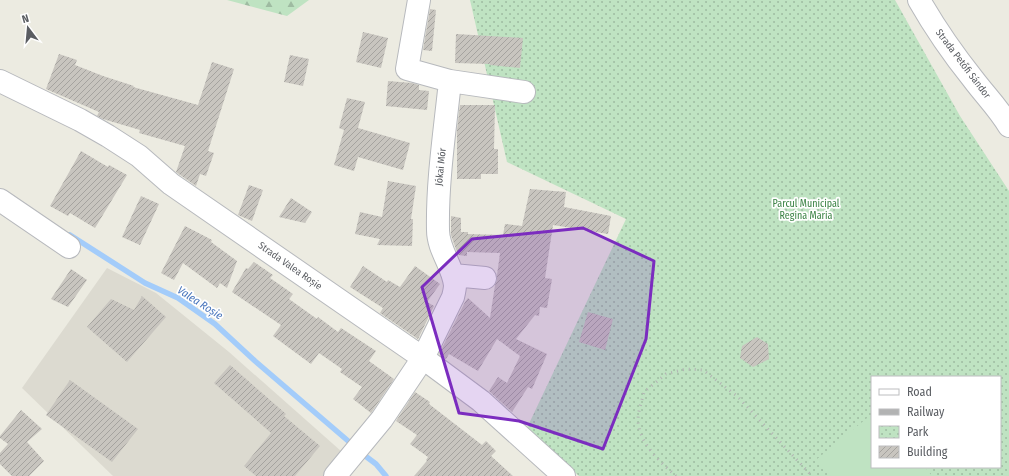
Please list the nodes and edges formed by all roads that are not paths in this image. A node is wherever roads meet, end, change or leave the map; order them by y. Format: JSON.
{"nodes":[{"id":1,"x":419,"y":0,"type":"edge"},
{"id":2,"x":919,"y":0,"type":"edge"},
{"id":3,"x":0,"y":81,"type":"edge"},
{"id":4,"x":450,"y":81,"type":"junction"},
{"id":5,"x":524,"y":92,"type":"dead end"},
{"id":6,"x":1009,"y":126,"type":"edge"},
{"id":7,"x":0,"y":200,"type":"edge"},
{"id":8,"x":69,"y":247,"type":"dead end"},
{"id":9,"x":453,"y":275,"type":"junction"},
{"id":10,"x":484,"y":278,"type":"dead end"},
{"id":11,"x":423,"y":358,"type":"junction"},
{"id":12,"x":335,"y":476,"type":"edge"},
{"id":13,"x":564,"y":476,"type":"edge"}],
"edges":[{"from":1,"to":4,"type":"street"},
{"from":2,"to":6,"type":"street","name":"Strada Petőfi Sándor"},
{"from":3,"to":11,"type":"street","name":"Strada Valea Roșie"},
{"from":4,"to":5,"type":"street"},
{"from":4,"to":9,"type":"street","name":"Jókai Mór"},
{"from":7,"to":8,"type":"street"},
{"from":9,"to":10,"type":"street"},
{"from":9,"to":11,"type":"street","name":"Jókai Mór"},
{"from":11,"to":12,"type":"street","name":"Jókai Mór"},
{"from":11,"to":13,"type":"street","name":"Strada Valea Roșie"}]}
